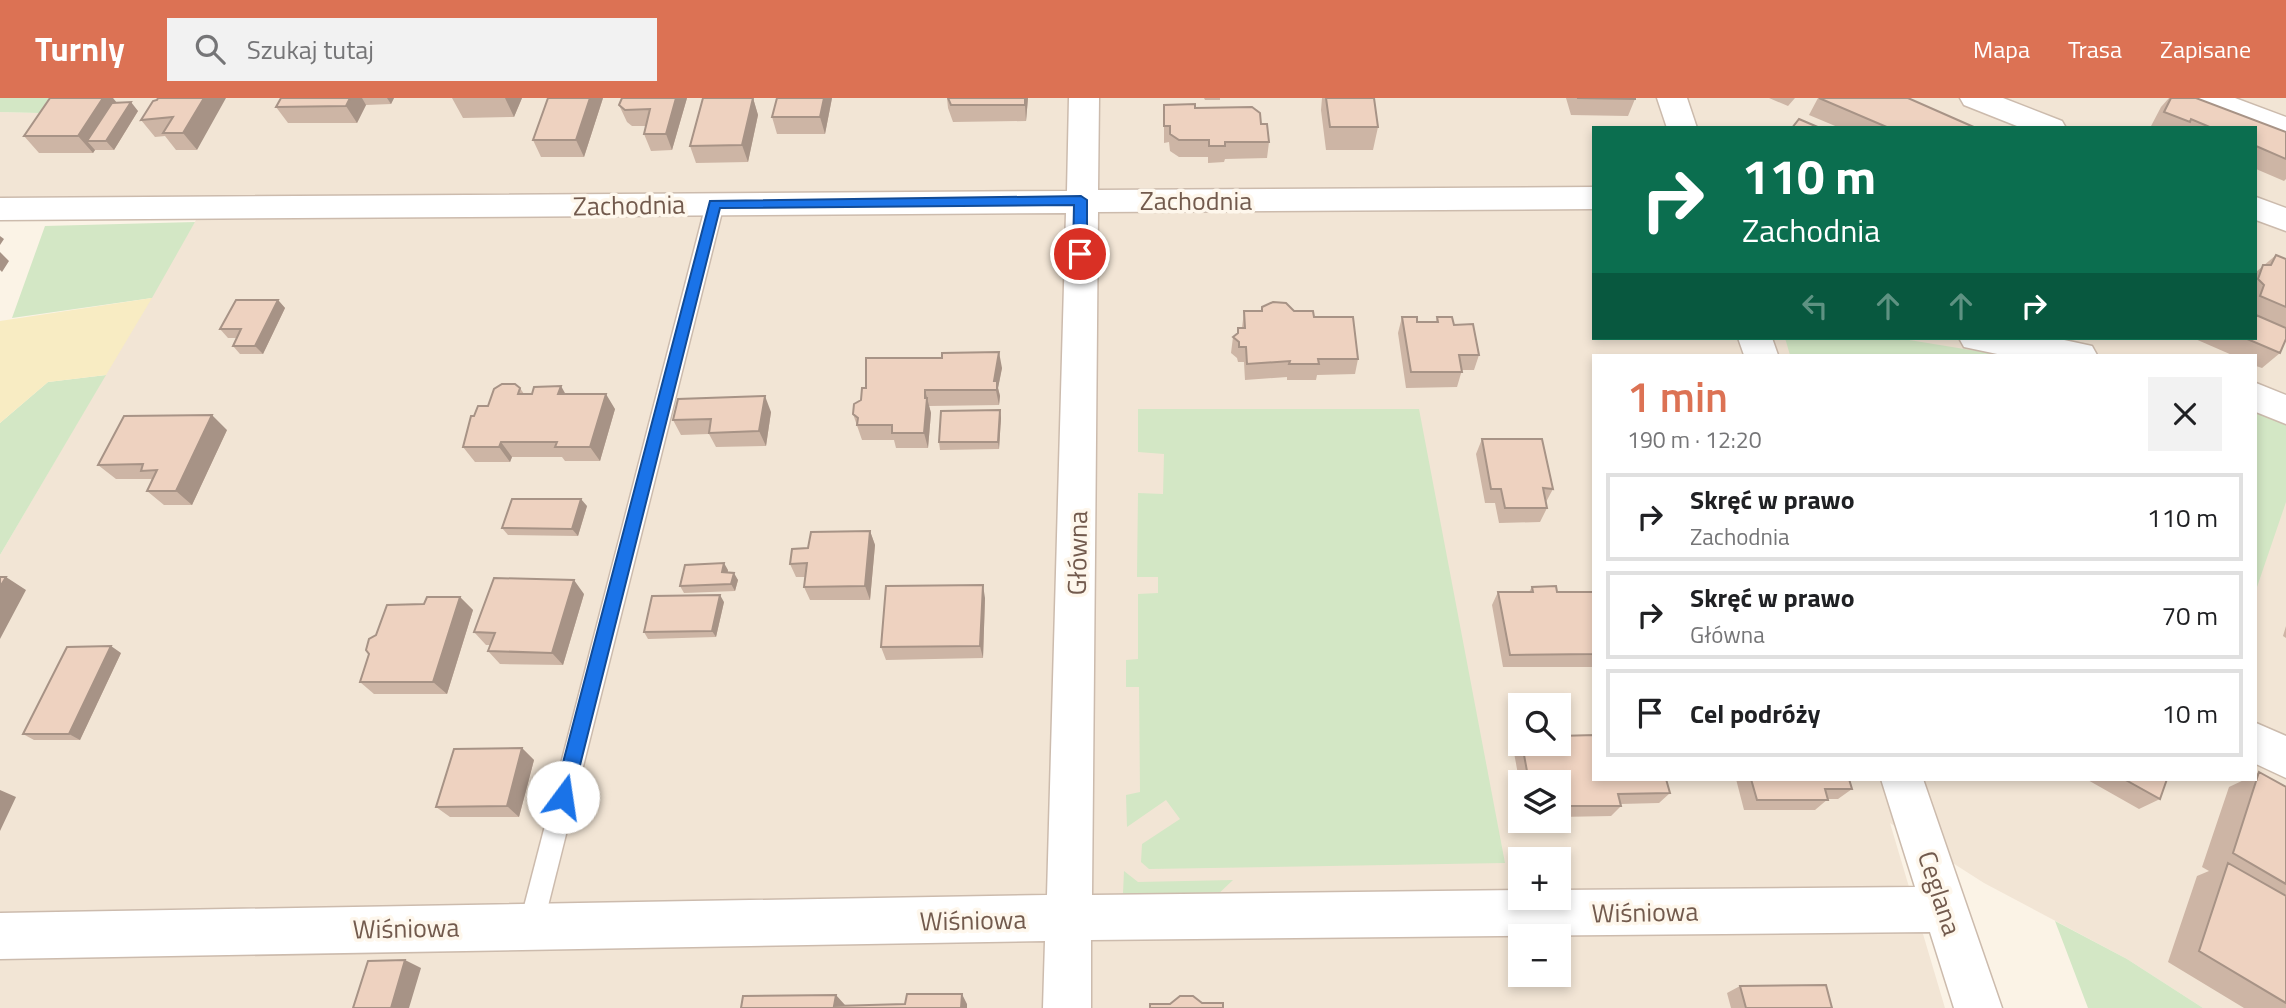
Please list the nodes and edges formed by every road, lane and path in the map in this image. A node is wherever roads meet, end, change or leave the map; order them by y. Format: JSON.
{"nodes":[{"id":1,"x":1084,"y":98,"type":"edge"},
{"id":2,"x":1672,"y":98,"type":"edge"},
{"id":3,"x":1975,"y":98,"type":"edge"},
{"id":4,"x":2206,"y":98,"type":"edge"},
{"id":5,"x":1681,"y":126,"type":"edge"},
{"id":6,"x":2046,"y":126,"type":"edge"},
{"id":7,"x":2286,"y":128,"type":"edge"},
{"id":8,"x":1592,"y":198,"type":"edge"},
{"id":9,"x":1081,"y":200,"type":"junction"},
{"id":10,"x":715,"y":204,"type":"junction"},
{"id":11,"x":2257,"y":208,"type":"edge"},
{"id":12,"x":0,"y":209,"type":"edge"},
{"id":13,"x":2286,"y":220,"type":"edge"},
{"id":14,"x":1988,"y":340,"type":"edge"},
{"id":15,"x":2074,"y":354,"type":"edge"},
{"id":16,"x":2257,"y":397,"type":"edge"},
{"id":17,"x":2286,"y":410,"type":"edge"},
{"id":18,"x":2257,"y":743,"type":"edge"},
{"id":19,"x":2286,"y":758,"type":"edge"},
{"id":20,"x":1903,"y":781,"type":"edge"},
{"id":21,"x":1945,"y":909,"type":"junction"},
{"id":22,"x":1069,"y":918,"type":"junction"},
{"id":23,"x":531,"y":926,"type":"junction"},
{"id":24,"x":0,"y":936,"type":"edge"},
{"id":25,"x":1067,"y":1008,"type":"edge"},
{"id":26,"x":1978,"y":1008,"type":"edge"}],
"edges":[{"from":1,"to":9,"type":"street","name":"Główna"},
{"from":2,"to":5,"type":"street"},
{"from":3,"to":6,"type":"street"},
{"from":4,"to":7,"type":"street"},
{"from":8,"to":9,"type":"street","name":"Zachodnia"},
{"from":9,"to":10,"type":"street","name":"Zachodnia"},
{"from":9,"to":22,"type":"street","name":"Główna"},
{"from":10,"to":12,"type":"street","name":"Zachodnia"},
{"from":10,"to":23,"type":"lane"},
{"from":11,"to":13,"type":"street"},
{"from":14,"to":15,"type":"street"},
{"from":16,"to":17,"type":"street"},
{"from":18,"to":19,"type":"street"},
{"from":20,"to":21,"type":"street","name":"Ceglana"},
{"from":21,"to":22,"type":"street","name":"Wiśniowa"},
{"from":21,"to":26,"type":"street","name":"Ceglana"},
{"from":22,"to":23,"type":"street","name":"Wiśniowa"},
{"from":22,"to":25,"type":"street","name":"Główna"},
{"from":23,"to":24,"type":"street","name":"Wiśniowa"}]}
